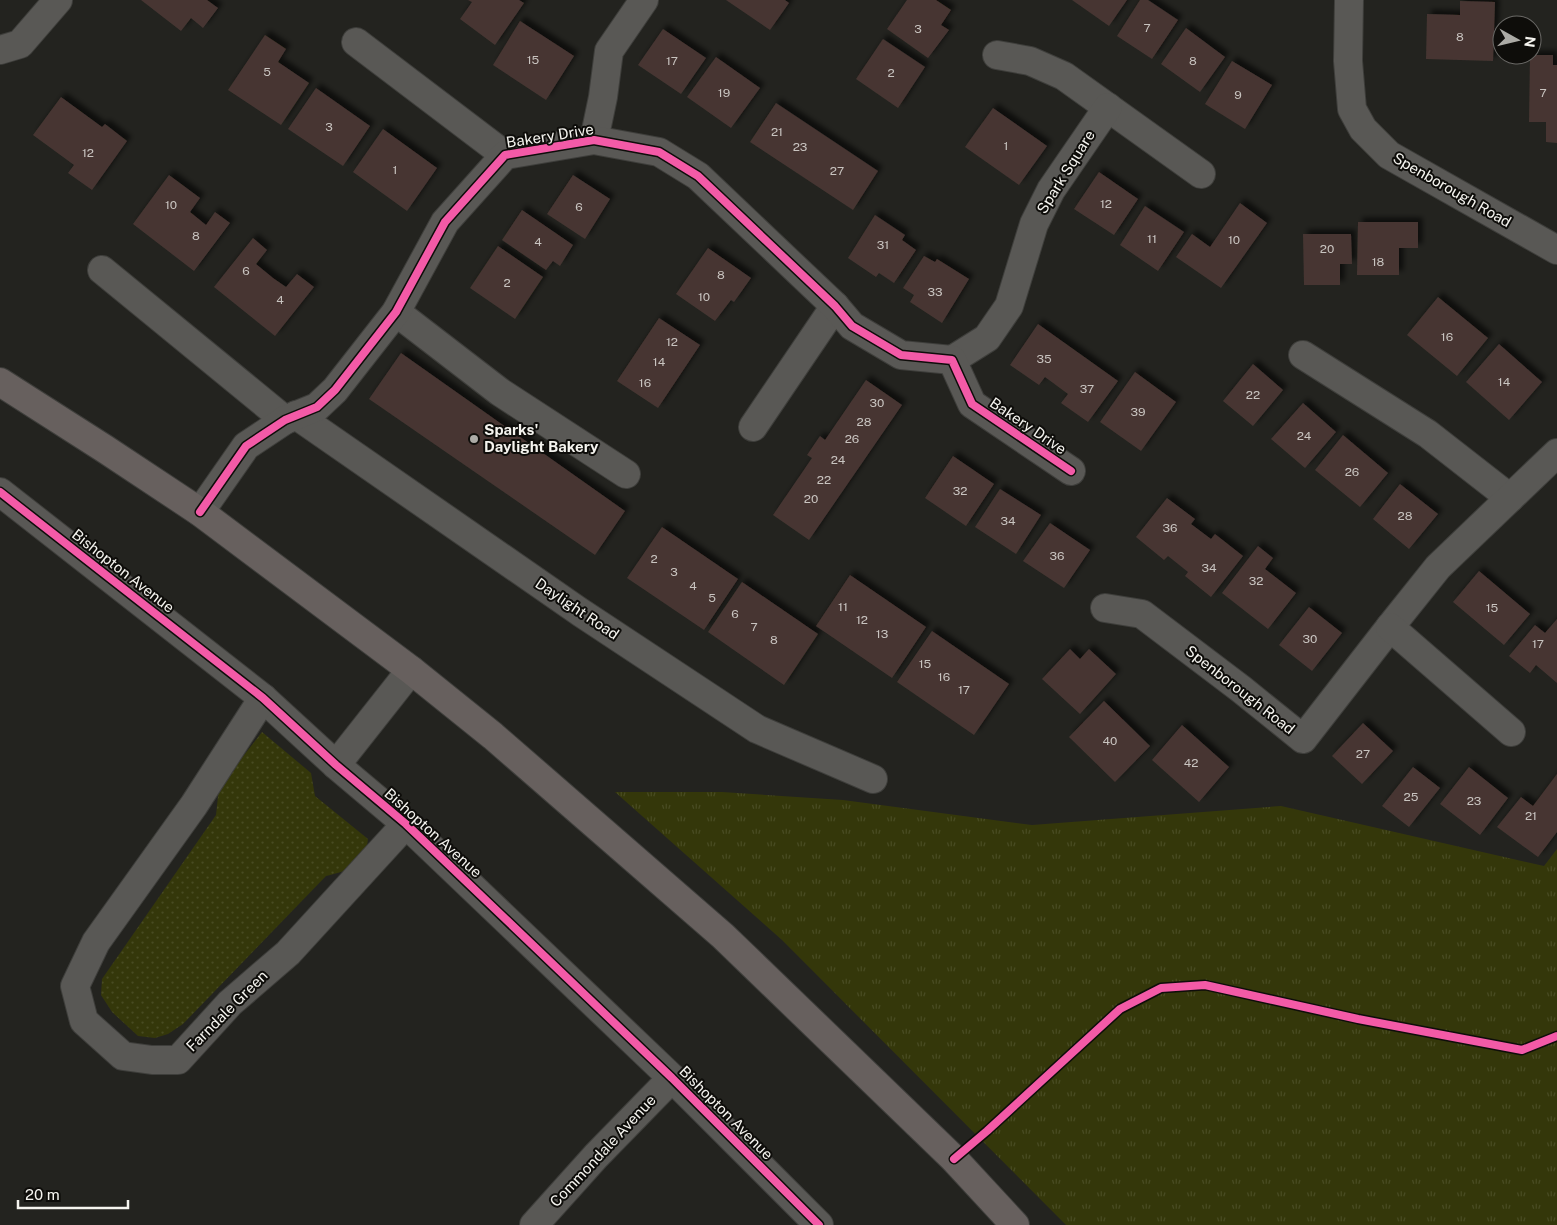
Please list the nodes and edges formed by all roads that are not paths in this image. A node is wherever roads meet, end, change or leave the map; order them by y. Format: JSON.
{"nodes":[{"id":1,"x":58,"y":0,"type":"edge"},
{"id":2,"x":644,"y":0,"type":"edge"},
{"id":3,"x":1350,"y":0,"type":"edge"},
{"id":4,"x":356,"y":42,"type":"dead end"},
{"id":5,"x":0,"y":50,"type":"edge"},
{"id":6,"x":997,"y":55,"type":"dead end"},
{"id":7,"x":1108,"y":107,"type":"junction"},
{"id":8,"x":594,"y":140,"type":"junction"},
{"id":9,"x":505,"y":155,"type":"junction"},
{"id":10,"x":1201,"y":174,"type":"dead end"},
{"id":11,"x":1557,"y":250,"type":"edge"},
{"id":12,"x":102,"y":270,"type":"dead end"},
{"id":13,"x":835,"y":306,"type":"junction"},
{"id":14,"x":396,"y":312,"type":"junction"},
{"id":15,"x":1303,"y":355,"type":"dead end"},
{"id":16,"x":952,"y":360,"type":"junction"},
{"id":17,"x":0,"y":382,"type":"edge"},
{"id":18,"x":290,"y":417,"type":"junction"},
{"id":19,"x":753,"y":427,"type":"dead end"},
{"id":20,"x":1557,"y":453,"type":"edge"},
{"id":21,"x":1071,"y":471,"type":"dead end"},
{"id":22,"x":626,"y":474,"type":"dead end"},
{"id":23,"x":0,"y":492,"type":"edge"},
{"id":24,"x":1510,"y":498,"type":"junction"},
{"id":25,"x":200,"y":512,"type":"junction"},
{"id":26,"x":1105,"y":608,"type":"dead end"},
{"id":27,"x":1390,"y":626,"type":"junction"},
{"id":28,"x":411,"y":670,"type":"junction"},
{"id":29,"x":264,"y":698,"type":"junction"},
{"id":30,"x":1511,"y":732,"type":"dead end"},
{"id":31,"x":336,"y":765,"type":"junction"},
{"id":32,"x":872,"y":779,"type":"dead end"},
{"id":33,"x":406,"y":824,"type":"junction"},
{"id":34,"x":672,"y":1078,"type":"junction"},
{"id":35,"x":534,"y":1225,"type":"edge"},
{"id":36,"x":819,"y":1225,"type":"edge"},
{"id":37,"x":1015,"y":1225,"type":"edge"}],
"edges":[{"from":1,"to":5,"type":"street"},
{"from":2,"to":8,"type":"street"},
{"from":3,"to":11,"type":"street","name":"Spenborough Road"},
{"from":4,"to":9,"type":"street","name":"Bakery Drive"},
{"from":6,"to":7,"type":"street"},
{"from":7,"to":10,"type":"street"},
{"from":7,"to":16,"type":"street","name":"Spark Square"},
{"from":8,"to":9,"type":"street","name":"Bakery Drive"},
{"from":8,"to":13,"type":"street","name":"Bakery Drive"},
{"from":9,"to":14,"type":"street","name":"Bakery Drive"},
{"from":12,"to":18,"type":"street"},
{"from":13,"to":16,"type":"street","name":"Bakery Drive"},
{"from":13,"to":19,"type":"street"},
{"from":14,"to":18,"type":"street","name":"Bakery Drive"},
{"from":14,"to":22,"type":"street"},
{"from":15,"to":24,"type":"street"},
{"from":16,"to":21,"type":"street","name":"Bakery Drive"},
{"from":17,"to":25,"type":"main road"},
{"from":18,"to":25,"type":"street","name":"Bakery Drive"},
{"from":18,"to":32,"type":"street","name":"Daylight Road"},
{"from":20,"to":24,"type":"street","name":"Spenborough Road"},
{"from":23,"to":29,"type":"street","name":"Bishopton Avenue"},
{"from":24,"to":27,"type":"street","name":"Spenborough Road"},
{"from":25,"to":28,"type":"main road"},
{"from":26,"to":27,"type":"street","name":"Spenborough Road"},
{"from":27,"to":30,"type":"street"},
{"from":28,"to":31,"type":"street"},
{"from":28,"to":37,"type":"main road"},
{"from":29,"to":31,"type":"street","name":"Bishopton Avenue"},
{"from":29,"to":33,"type":"street","name":"Farndale Green"},
{"from":31,"to":33,"type":"street","name":"Bishopton Avenue"},
{"from":33,"to":34,"type":"street","name":"Bishopton Avenue"},
{"from":34,"to":35,"type":"street","name":"Commondale Avenue"},
{"from":34,"to":36,"type":"street","name":"Bishopton Avenue"}]}
